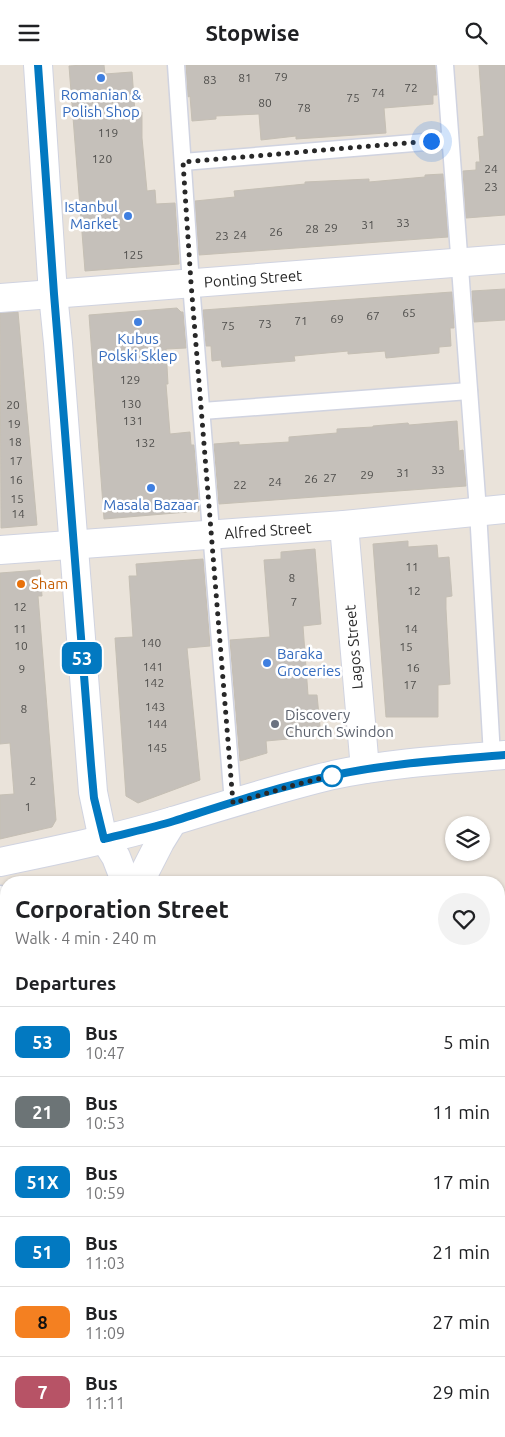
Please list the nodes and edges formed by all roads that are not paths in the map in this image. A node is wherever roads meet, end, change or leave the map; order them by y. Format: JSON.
{"nodes":[{"id":1,"x":38,"y":65,"type":"edge"},
{"id":2,"x":176,"y":65,"type":"edge"},
{"id":3,"x":444,"y":65,"type":"edge"},
{"id":4,"x":450,"y":140,"type":"junction"},
{"id":5,"x":183,"y":162,"type":"junction"},
{"id":6,"x":505,"y":259,"type":"edge"},
{"id":7,"x":459,"y":262,"type":"junction"},
{"id":8,"x":191,"y":283,"type":"junction"},
{"id":9,"x":54,"y":294,"type":"junction"},
{"id":10,"x":0,"y":298,"type":"edge"},
{"id":11,"x":469,"y":391,"type":"junction"},
{"id":12,"x":202,"y":411,"type":"junction"},
{"id":13,"x":505,"y":509,"type":"edge"},
{"id":14,"x":478,"y":511,"type":"junction"},
{"id":15,"x":344,"y":525,"type":"junction"},
{"id":16,"x":211,"y":536,"type":"junction"},
{"id":17,"x":74,"y":545,"type":"junction"},
{"id":18,"x":0,"y":550,"type":"edge"},
{"id":19,"x":499,"y":755,"type":"edge"},
{"id":20,"x":365,"y":769,"type":"junction"},
{"id":21,"x":233,"y":803,"type":"junction"},
{"id":22,"x":172,"y":821,"type":"junction"},
{"id":23,"x":104,"y":839,"type":"junction"},
{"id":24,"x":0,"y":862,"type":"edge"},
{"id":25,"x":123,"y":876,"type":"edge"},
{"id":26,"x":142,"y":876,"type":"edge"}],
"edges":[{"from":1,"to":9,"type":"street"},
{"from":2,"to":5,"type":"lane"},
{"from":3,"to":4,"type":"lane"},
{"from":4,"to":5,"type":"lane"},
{"from":4,"to":7,"type":"lane"},
{"from":5,"to":8,"type":"lane"},
{"from":6,"to":7,"type":"street","name":"Ponting Street"},
{"from":7,"to":8,"type":"street","name":"Ponting Street"},
{"from":7,"to":11,"type":"lane"},
{"from":8,"to":9,"type":"street","name":"Ponting Street"},
{"from":8,"to":12,"type":"lane"},
{"from":9,"to":10,"type":"street","name":"Ponting Street"},
{"from":9,"to":17,"type":"street"},
{"from":11,"to":12,"type":"lane"},
{"from":11,"to":14,"type":"lane"},
{"from":12,"to":16,"type":"lane"},
{"from":13,"to":14,"type":"street","name":"Alfred Street"},
{"from":14,"to":15,"type":"street","name":"Alfred Street"},
{"from":14,"to":19,"type":"lane"},
{"from":15,"to":16,"type":"street","name":"Alfred Street"},
{"from":15,"to":20,"type":"street","name":"Lagos Street"},
{"from":16,"to":17,"type":"street","name":"Alfred Street"},
{"from":16,"to":21,"type":"lane"},
{"from":17,"to":18,"type":"street","name":"Alfred Street"},
{"from":17,"to":23,"type":"street"},
{"from":19,"to":20,"type":"street"},
{"from":20,"to":21,"type":"street"},
{"from":21,"to":22,"type":"street"},
{"from":22,"to":23,"type":"street"},
{"from":22,"to":26,"type":"street"},
{"from":23,"to":24,"type":"street"},
{"from":23,"to":25,"type":"street"}]}
